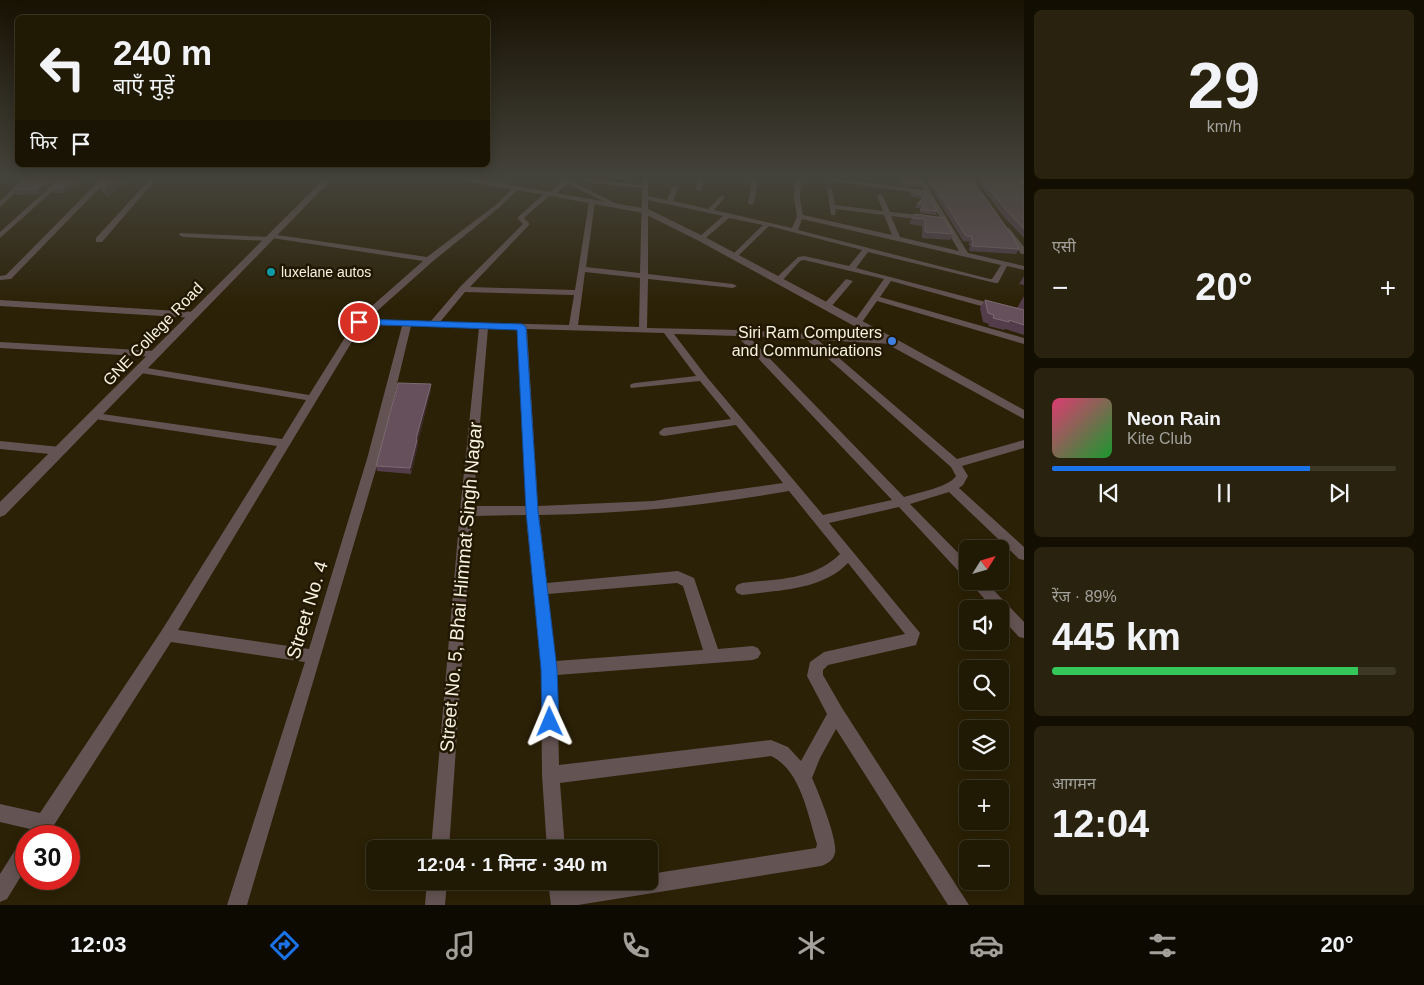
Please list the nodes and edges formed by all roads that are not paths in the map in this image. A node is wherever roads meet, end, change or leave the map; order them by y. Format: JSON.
{"nodes":[{"id":1,"x":16,"y":221,"type":"edge"},
{"id":2,"x":63,"y":221,"type":"edge"},
{"id":3,"x":116,"y":221,"type":"edge"},
{"id":4,"x":286,"y":221,"type":"edge"},
{"id":5,"x":479,"y":221,"type":"edge"},
{"id":6,"x":524,"y":221,"type":"edge"},
{"id":7,"x":589,"y":221,"type":"edge"},
{"id":8,"x":643,"y":221,"type":"edge"},
{"id":9,"x":667,"y":221,"type":"edge"},
{"id":10,"x":721,"y":221,"type":"edge"},
{"id":11,"x":756,"y":221,"type":"edge"},
{"id":12,"x":798,"y":221,"type":"edge"},
{"id":13,"x":825,"y":221,"type":"edge"},
{"id":14,"x":890,"y":221,"type":"edge"},
{"id":15,"x":947,"y":221,"type":"edge"},
{"id":16,"x":834,"y":223,"type":"joint"},
{"id":17,"x":1003,"y":223,"type":"edge"},
{"id":18,"x":768,"y":224,"type":"junction"},
{"id":19,"x":846,"y":226,"type":"junction"},
{"id":20,"x":794,"y":231,"type":"junction"},
{"id":21,"x":183,"y":235,"type":"dead end"},
{"id":22,"x":0,"y":236,"type":"edge"},
{"id":23,"x":270,"y":237,"type":"junction"},
{"id":24,"x":895,"y":237,"type":"junction"},
{"id":25,"x":702,"y":239,"type":"junction"},
{"id":26,"x":100,"y":240,"type":"dead end"},
{"id":27,"x":839,"y":242,"type":"junction"},
{"id":28,"x":867,"y":249,"type":"junction"},
{"id":29,"x":946,"y":249,"type":"junction"},
{"id":30,"x":1024,"y":252,"type":"edge"},
{"id":31,"x":884,"y":254,"type":"junction"},
{"id":32,"x":964,"y":254,"type":"junction"},
{"id":33,"x":735,"y":257,"type":"junction"},
{"id":34,"x":429,"y":260,"type":"junction"},
{"id":35,"x":1005,"y":264,"type":"junction"},
{"id":36,"x":938,"y":268,"type":"junction"},
{"id":37,"x":1024,"y":268,"type":"edge"},
{"id":38,"x":582,"y":269,"type":"junction"},
{"id":39,"x":851,"y":269,"type":"junction"},
{"id":40,"x":644,"y":277,"type":"junction"},
{"id":41,"x":0,"y":278,"type":"edge"},
{"id":42,"x":889,"y":278,"type":"junction"},
{"id":43,"x":778,"y":280,"type":"junction"},
{"id":44,"x":849,"y":281,"type":"dead end"},
{"id":45,"x":733,"y":286,"type":"dead end"},
{"id":46,"x":462,"y":290,"type":"junction"},
{"id":47,"x":579,"y":292,"type":"junction"},
{"id":48,"x":876,"y":298,"type":"junction"},
{"id":49,"x":0,"y":303,"type":"edge"},
{"id":50,"x":827,"y":306,"type":"junction"},
{"id":51,"x":194,"y":315,"type":"junction"},
{"id":52,"x":1024,"y":315,"type":"edge"},
{"id":53,"x":359,"y":322,"type":"junction"},
{"id":54,"x":858,"y":323,"type":"junction"},
{"id":55,"x":407,"y":324,"type":"junction"},
{"id":56,"x":433,"y":325,"type":"junction"},
{"id":57,"x":484,"y":326,"type":"junction"},
{"id":58,"x":522,"y":327,"type":"junction"},
{"id":59,"x":573,"y":328,"type":"junction"},
{"id":60,"x":643,"y":329,"type":"junction"},
{"id":61,"x":667,"y":331,"type":"junction"},
{"id":62,"x":740,"y":333,"type":"junction"},
{"id":63,"x":809,"y":338,"type":"junction"},
{"id":64,"x":892,"y":341,"type":"junction"},
{"id":65,"x":1024,"y":341,"type":"edge"},
{"id":66,"x":0,"y":345,"type":"edge"},
{"id":67,"x":156,"y":354,"type":"junction"},
{"id":68,"x":141,"y":370,"type":"junction"},
{"id":69,"x":703,"y":378,"type":"junction"},
{"id":70,"x":636,"y":386,"type":"dead end"},
{"id":71,"x":311,"y":398,"type":"junction"},
{"id":72,"x":95,"y":416,"type":"junction"},
{"id":73,"x":1024,"y":416,"type":"edge"},
{"id":74,"x":739,"y":421,"type":"junction"},
{"id":75,"x":664,"y":432,"type":"dead end"},
{"id":76,"x":285,"y":443,"type":"junction"},
{"id":77,"x":1024,"y":444,"type":"edge"},
{"id":78,"x":0,"y":446,"type":"edge"},
{"id":79,"x":60,"y":450,"type":"junction"},
{"id":80,"x":955,"y":464,"type":"junction"},
{"id":81,"x":792,"y":486,"type":"junction"},
{"id":82,"x":951,"y":487,"type":"junction"},
{"id":83,"x":901,"y":502,"type":"junction"},
{"id":84,"x":0,"y":511,"type":"edge"},
{"id":85,"x":466,"y":511,"type":"junction"},
{"id":86,"x":532,"y":511,"type":"junction"},
{"id":87,"x":820,"y":520,"type":"junction"},
{"id":88,"x":848,"y":554,"type":"junction"},
{"id":89,"x":1024,"y":555,"type":"edge"},
{"id":90,"x":959,"y":563,"type":"edge"},
{"id":91,"x":542,"y":589,"type":"junction"},
{"id":92,"x":742,"y":589,"type":"dead end"},
{"id":93,"x":984,"y":590,"type":"edge"},
{"id":94,"x":1024,"y":632,"type":"edge"},
{"id":95,"x":167,"y":635,"type":"junction"},
{"id":96,"x":753,"y":653,"type":"dead end"},
{"id":97,"x":314,"y":657,"type":"junction"},
{"id":98,"x":713,"y":657,"type":"junction"},
{"id":99,"x":549,"y":669,"type":"junction"},
{"id":100,"x":836,"y":714,"type":"junction"},
{"id":101,"x":551,"y":775,"type":"junction"},
{"id":102,"x":803,"y":777,"type":"junction"},
{"id":103,"x":0,"y":813,"type":"edge"},
{"id":104,"x":28,"y":825,"type":"edge"},
{"id":105,"x":43,"y":825,"type":"edge"},
{"id":106,"x":441,"y":840,"type":"edge"},
{"id":107,"x":555,"y":840,"type":"edge"},
{"id":108,"x":15,"y":868,"type":"edge"},
{"id":109,"x":436,"y":890,"type":"edge"},
{"id":110,"x":0,"y":892,"type":"edge"},
{"id":111,"x":559,"y":895,"type":"edge"},
{"id":112,"x":237,"y":905,"type":"edge"},
{"id":113,"x":435,"y":905,"type":"edge"},
{"id":114,"x":959,"y":905,"type":"edge"}],
"edges":[{"from":1,"to":22,"type":"street"},
{"from":2,"to":41,"type":"street"},
{"from":3,"to":26,"type":"street"},
{"from":4,"to":23,"type":"street","name":"GNE College Road"},
{"from":5,"to":34,"type":"street"},
{"from":6,"to":46,"type":"street"},
{"from":7,"to":38,"type":"street"},
{"from":8,"to":40,"type":"street"},
{"from":9,"to":25,"type":"street"},
{"from":10,"to":25,"type":"street"},
{"from":11,"to":18,"type":"street"},
{"from":12,"to":20,"type":"street"},
{"from":13,"to":16,"type":"street"},
{"from":14,"to":24,"type":"street"},
{"from":15,"to":32,"type":"street"},
{"from":16,"to":19,"type":"street"},
{"from":17,"to":30,"type":"street"},
{"from":18,"to":20,"type":"street"},
{"from":18,"to":33,"type":"street"},
{"from":19,"to":24,"type":"street"},
{"from":19,"to":27,"type":"street"},
{"from":20,"to":27,"type":"street"},
{"from":21,"to":23,"type":"street"},
{"from":23,"to":34,"type":"street"},
{"from":23,"to":51,"type":"street","name":"GNE College Road"},
{"from":24,"to":29,"type":"street"},
{"from":24,"to":31,"type":"street"},
{"from":25,"to":33,"type":"street"},
{"from":27,"to":28,"type":"street"},
{"from":28,"to":31,"type":"street"},
{"from":28,"to":39,"type":"street"},
{"from":29,"to":32,"type":"street"},
{"from":29,"to":36,"type":"street"},
{"from":31,"to":36,"type":"street"},
{"from":32,"to":35,"type":"street"},
{"from":33,"to":43,"type":"street"},
{"from":34,"to":53,"type":"street"},
{"from":35,"to":36,"type":"street"},
{"from":35,"to":37,"type":"street"},
{"from":38,"to":40,"type":"street"},
{"from":38,"to":47,"type":"street"},
{"from":39,"to":42,"type":"street"},
{"from":39,"to":43,"type":"street"},
{"from":40,"to":45,"type":"street"},
{"from":40,"to":60,"type":"street"},
{"from":42,"to":48,"type":"street"},
{"from":42,"to":52,"type":"street"},
{"from":43,"to":50,"type":"street"},
{"from":44,"to":50,"type":"street"},
{"from":46,"to":47,"type":"street"},
{"from":46,"to":56,"type":"street"},
{"from":47,"to":59,"type":"street"},
{"from":48,"to":54,"type":"street"},
{"from":48,"to":65,"type":"street"},
{"from":49,"to":51,"type":"street"},
{"from":50,"to":54,"type":"street"},
{"from":51,"to":67,"type":"street","name":"GNE College Road"},
{"from":53,"to":55,"type":"street"},
{"from":53,"to":71,"type":"street"},
{"from":54,"to":64,"type":"street"},
{"from":55,"to":56,"type":"street"},
{"from":55,"to":97,"type":"street","name":"Street No. 4"},
{"from":56,"to":57,"type":"street"},
{"from":57,"to":58,"type":"street"},
{"from":57,"to":85,"type":"street","name":"Street No. 5, Bhai Himmat Singh Nagar"},
{"from":58,"to":59,"type":"street"},
{"from":58,"to":86,"type":"street"},
{"from":59,"to":60,"type":"street"},
{"from":60,"to":61,"type":"street"},
{"from":61,"to":62,"type":"street"},
{"from":61,"to":69,"type":"street"},
{"from":62,"to":63,"type":"street"},
{"from":62,"to":83,"type":"street"},
{"from":63,"to":64,"type":"street"},
{"from":63,"to":80,"type":"street"},
{"from":64,"to":73,"type":"street"},
{"from":66,"to":67,"type":"street"},
{"from":67,"to":68,"type":"street","name":"GNE College Road"},
{"from":68,"to":71,"type":"street"},
{"from":68,"to":72,"type":"street","name":"GNE College Road"},
{"from":69,"to":70,"type":"street"},
{"from":69,"to":74,"type":"street"},
{"from":71,"to":76,"type":"street"},
{"from":72,"to":76,"type":"street"},
{"from":72,"to":79,"type":"street","name":"GNE College Road"},
{"from":74,"to":75,"type":"street"},
{"from":74,"to":81,"type":"street"},
{"from":76,"to":95,"type":"street"},
{"from":77,"to":80,"type":"street"},
{"from":78,"to":79,"type":"street"},
{"from":79,"to":84,"type":"street","name":"GNE College Road"},
{"from":80,"to":82,"type":"street"},
{"from":81,"to":86,"type":"street"},
{"from":81,"to":87,"type":"street"},
{"from":82,"to":83,"type":"street"},
{"from":82,"to":89,"type":"street"},
{"from":83,"to":87,"type":"street"},
{"from":83,"to":90,"type":"street"},
{"from":85,"to":86,"type":"street"},
{"from":85,"to":106,"type":"street","name":"Street No. 5, Bhai Himmat Singh Nagar"},
{"from":86,"to":91,"type":"street"},
{"from":87,"to":88,"type":"street"},
{"from":88,"to":92,"type":"street"},
{"from":88,"to":100,"type":"street"},
{"from":91,"to":98,"type":"street"},
{"from":91,"to":99,"type":"street"},
{"from":93,"to":94,"type":"street"},
{"from":95,"to":97,"type":"street"},
{"from":95,"to":105,"type":"street"},
{"from":96,"to":98,"type":"street"},
{"from":97,"to":112,"type":"street","name":"Street No. 4"},
{"from":98,"to":99,"type":"street"},
{"from":99,"to":101,"type":"street"},
{"from":100,"to":102,"type":"street"},
{"from":100,"to":114,"type":"street"},
{"from":101,"to":102,"type":"street"},
{"from":101,"to":107,"type":"street"},
{"from":102,"to":111,"type":"street"},
{"from":103,"to":104,"type":"street"},
{"from":108,"to":110,"type":"street"},
{"from":109,"to":113,"type":"street"}]}
